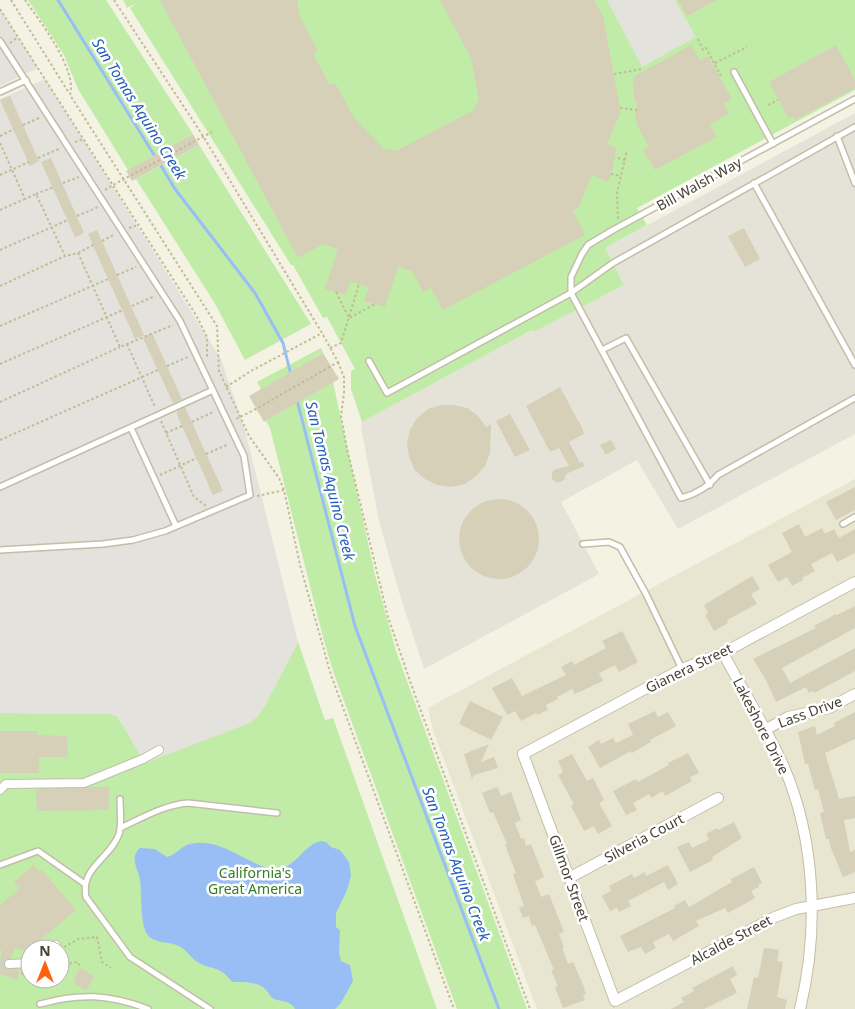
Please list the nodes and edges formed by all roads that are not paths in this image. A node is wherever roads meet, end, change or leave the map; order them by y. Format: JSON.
{"nodes":[{"id":1,"x":0,"y":41,"type":"edge"},
{"id":2,"x":734,"y":72,"type":"dead end"},
{"id":3,"x":26,"y":80,"type":"junction"},
{"id":4,"x":0,"y":92,"type":"edge"},
{"id":5,"x":855,"y":99,"type":"edge"},
{"id":6,"x":855,"y":127,"type":"edge"},
{"id":7,"x":837,"y":136,"type":"junction"},
{"id":8,"x":773,"y":144,"type":"junction"},
{"id":9,"x":855,"y":183,"type":"edge"},
{"id":10,"x":754,"y":184,"type":"junction"},
{"id":11,"x":571,"y":293,"type":"junction"},
{"id":12,"x":602,"y":350,"type":"junction"},
{"id":13,"x":369,"y":361,"type":"dead end"},
{"id":14,"x":855,"y":364,"type":"edge"},
{"id":15,"x":213,"y":390,"type":"junction"},
{"id":16,"x":855,"y":398,"type":"edge"},
{"id":17,"x":131,"y":428,"type":"junction"},
{"id":18,"x":710,"y":485,"type":"junction"},
{"id":19,"x":0,"y":487,"type":"edge"},
{"id":20,"x":855,"y":517,"type":"edge"},
{"id":21,"x":843,"y":524,"type":"dead end"},
{"id":22,"x":176,"y":526,"type":"junction"},
{"id":23,"x":583,"y":544,"type":"dead end"},
{"id":24,"x":0,"y":550,"type":"edge"},
{"id":25,"x":855,"y":582,"type":"edge"},
{"id":26,"x":723,"y":652,"type":"junction"},
{"id":27,"x":682,"y":669,"type":"junction"},
{"id":28,"x":855,"y":694,"type":"edge"},
{"id":29,"x":765,"y":730,"type":"junction"},
{"id":30,"x":159,"y":750,"type":"dead end"},
{"id":31,"x":523,"y":754,"type":"joint"},
{"id":32,"x":0,"y":790,"type":"edge"},
{"id":33,"x":718,"y":798,"type":"dead end"},
{"id":34,"x":120,"y":800,"type":"dead end"},
{"id":35,"x":277,"y":813,"type":"dead end"},
{"id":36,"x":120,"y":828,"type":"junction"},
{"id":37,"x":0,"y":865,"type":"edge"},
{"id":38,"x":569,"y":878,"type":"junction"},
{"id":39,"x":85,"y":884,"type":"junction"},
{"id":40,"x":855,"y":898,"type":"edge"},
{"id":41,"x":812,"y":906,"type":"junction"},
{"id":42,"x":20,"y":963,"type":"edge"},
{"id":43,"x":9,"y":964,"type":"tunnel mouth"},
{"id":44,"x":615,"y":1001,"type":"joint"},
{"id":45,"x":40,"y":1004,"type":"dead end"},
{"id":46,"x":148,"y":1009,"type":"edge"},
{"id":47,"x":210,"y":1009,"type":"edge"},
{"id":48,"x":800,"y":1009,"type":"edge"}],
"edges":[{"from":1,"to":3,"type":"lane"},
{"from":2,"to":8,"type":"lane"},
{"from":3,"to":4,"type":"lane"},
{"from":3,"to":15,"type":"lane"},
{"from":5,"to":8,"type":"lane","name":"Bill Walsh Way"},
{"from":6,"to":7,"type":"lane"},
{"from":7,"to":9,"type":"lane"},
{"from":7,"to":10,"type":"lane"},
{"from":8,"to":11,"type":"lane","name":"Bill Walsh Way"},
{"from":10,"to":11,"type":"lane"},
{"from":10,"to":14,"type":"lane"},
{"from":11,"to":12,"type":"lane"},
{"from":11,"to":13,"type":"lane"},
{"from":12,"to":18,"type":"lane"},
{"from":12,"to":18,"type":"lane"},
{"from":15,"to":17,"type":"lane"},
{"from":15,"to":22,"type":"lane"},
{"from":16,"to":18,"type":"lane"},
{"from":17,"to":19,"type":"lane"},
{"from":17,"to":22,"type":"lane"},
{"from":20,"to":21,"type":"lane"},
{"from":22,"to":24,"type":"lane"},
{"from":23,"to":27,"type":"lane"},
{"from":25,"to":26,"type":"street","name":"Gianera Street"},
{"from":26,"to":27,"type":"street","name":"Gianera Street"},
{"from":26,"to":29,"type":"street","name":"Lakeshore Drive"},
{"from":27,"to":31,"type":"street","name":"Gianera Street"},
{"from":28,"to":29,"type":"street","name":"Lass Drive"},
{"from":29,"to":41,"type":"street","name":"Lakeshore Drive"},
{"from":30,"to":32,"type":"street"},
{"from":31,"to":38,"type":"street","name":"Gillmor Street"},
{"from":33,"to":38,"type":"street","name":"Silveria Court"},
{"from":34,"to":36,"type":"lane"},
{"from":35,"to":36,"type":"lane"},
{"from":36,"to":39,"type":"lane"},
{"from":37,"to":39,"type":"lane"},
{"from":38,"to":44,"type":"street","name":"Gillmor Street"},
{"from":39,"to":47,"type":"lane"},
{"from":40,"to":41,"type":"street","name":"Alcalde Street"},
{"from":41,"to":44,"type":"street","name":"Alcalde Street"},
{"from":41,"to":48,"type":"street","name":"Lakeshore Drive"},
{"from":42,"to":43,"type":"street"},
{"from":45,"to":46,"type":"lane"}]}
